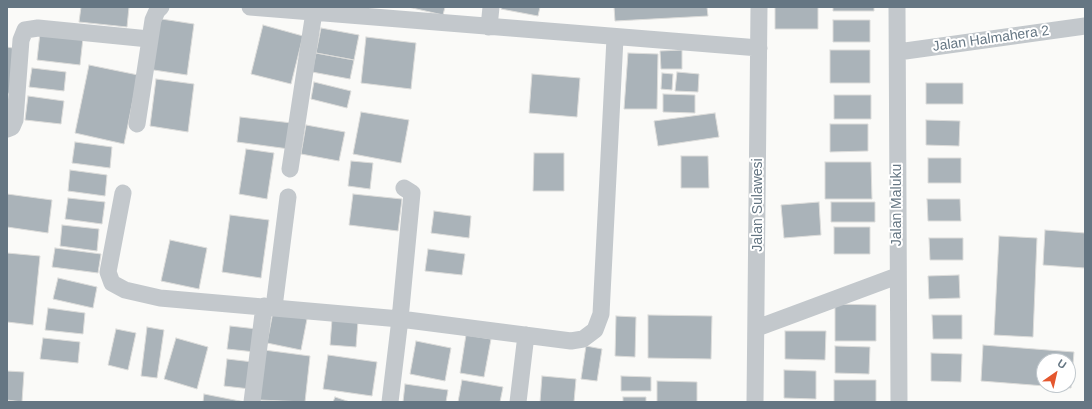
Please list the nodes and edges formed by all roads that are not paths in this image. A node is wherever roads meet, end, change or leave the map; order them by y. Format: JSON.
{"nodes":[{"id":1,"x":161,"y":7,"type":"edge"},
{"id":2,"x":250,"y":7,"type":"edge"},
{"id":3,"x":491,"y":7,"type":"edge"},
{"id":4,"x":759,"y":7,"type":"edge"},
{"id":5,"x":897,"y":7,"type":"edge"},
{"id":6,"x":314,"y":12,"type":"junction"},
{"id":7,"x":1085,"y":26,"type":"edge"},
{"id":8,"x":489,"y":27,"type":"junction"},
{"id":9,"x":615,"y":38,"type":"junction"},
{"id":10,"x":149,"y":39,"type":"junction"},
{"id":11,"x":758,"y":48,"type":"junction"},
{"id":12,"x":898,"y":52,"type":"junction"},
{"id":13,"x":137,"y":124,"type":"dead end"},
{"id":14,"x":7,"y":129,"type":"edge"},
{"id":15,"x":290,"y":169,"type":"dead end"},
{"id":16,"x":404,"y":188,"type":"dead end"},
{"id":17,"x":123,"y":193,"type":"dead end"},
{"id":18,"x":288,"y":197,"type":"dead end"},
{"id":19,"x":897,"y":276,"type":"junction"},
{"id":20,"x":269,"y":306,"type":"junction"},
{"id":21,"x":400,"y":319,"type":"junction"},
{"id":22,"x":757,"y":328,"type":"junction"},
{"id":23,"x":526,"y":335,"type":"junction"},
{"id":24,"x":252,"y":402,"type":"edge"},
{"id":25,"x":390,"y":402,"type":"edge"},
{"id":26,"x":518,"y":402,"type":"edge"},
{"id":27,"x":755,"y":402,"type":"edge"},
{"id":28,"x":899,"y":402,"type":"edge"}],
"edges":[{"from":1,"to":10,"type":"street"},
{"from":2,"to":6,"type":"street"},
{"from":3,"to":8,"type":"street"},
{"from":4,"to":11,"type":"street","name":"Jalan Sulawesi"},
{"from":5,"to":12,"type":"street","name":"Jalan Maluku"},
{"from":6,"to":8,"type":"street"},
{"from":6,"to":15,"type":"street"},
{"from":7,"to":12,"type":"street","name":"Jalan Halmahera 2"},
{"from":8,"to":9,"type":"street"},
{"from":9,"to":11,"type":"street"},
{"from":9,"to":23,"type":"street"},
{"from":10,"to":13,"type":"street"},
{"from":10,"to":14,"type":"street"},
{"from":11,"to":22,"type":"street","name":"Jalan Sulawesi"},
{"from":12,"to":19,"type":"street","name":"Jalan Maluku"},
{"from":16,"to":21,"type":"street"},
{"from":17,"to":20,"type":"street"},
{"from":18,"to":20,"type":"street"},
{"from":19,"to":22,"type":"street"},
{"from":19,"to":28,"type":"street","name":"Jalan Maluku"},
{"from":20,"to":21,"type":"street"},
{"from":20,"to":24,"type":"street"},
{"from":21,"to":23,"type":"street"},
{"from":21,"to":25,"type":"street"},
{"from":22,"to":27,"type":"street","name":"Jalan Sulawesi"},
{"from":23,"to":26,"type":"street"}]}
